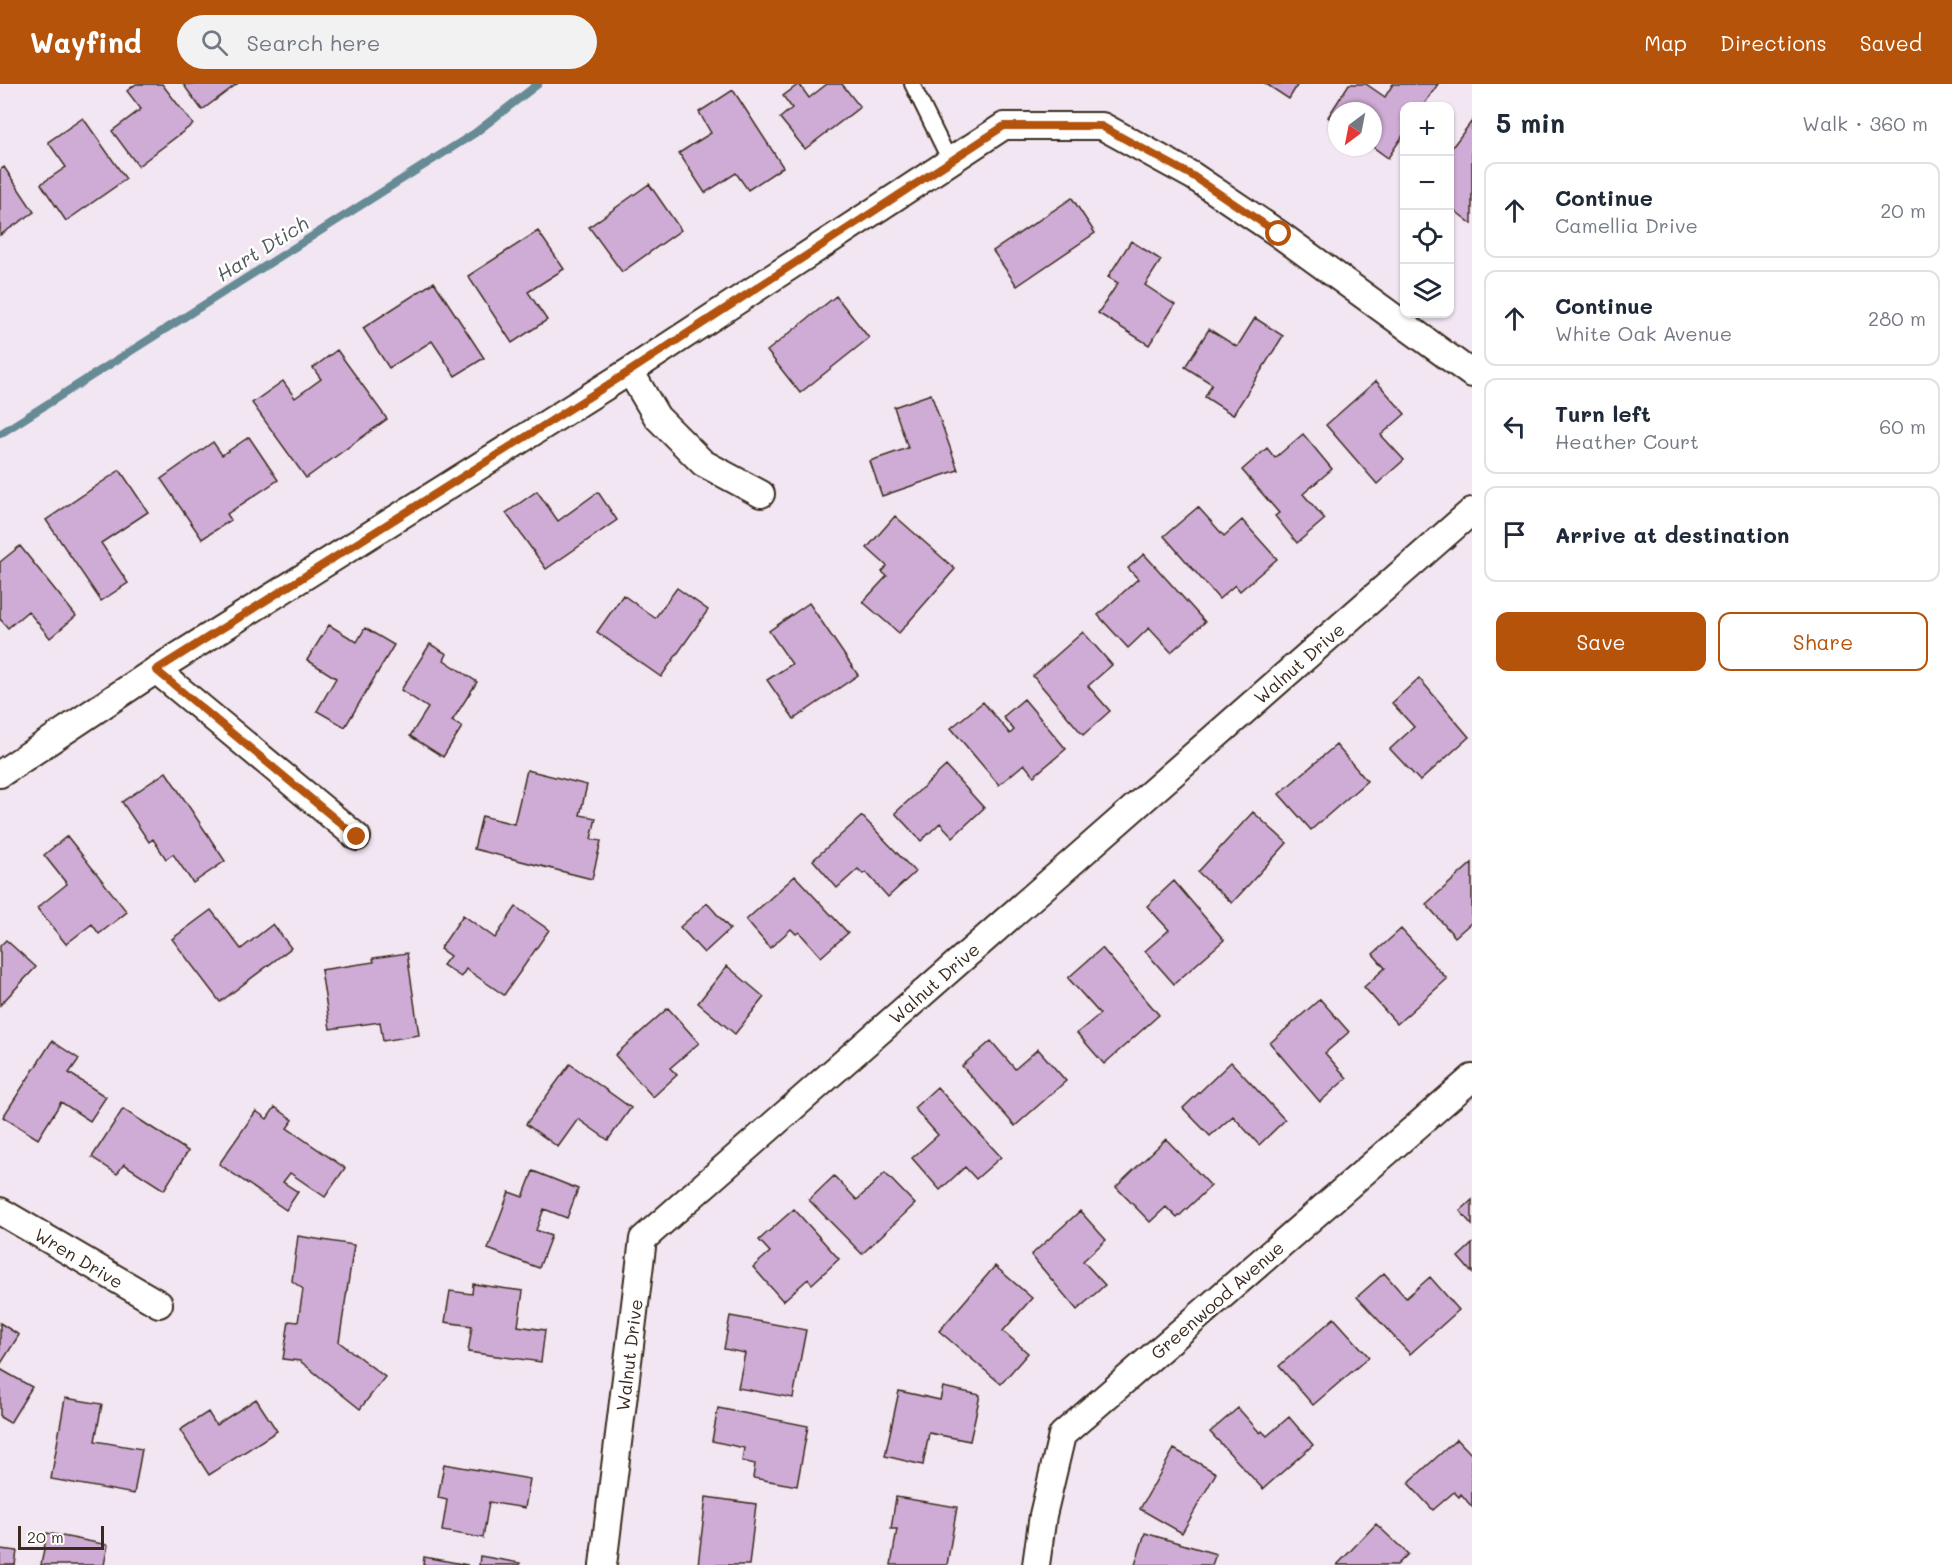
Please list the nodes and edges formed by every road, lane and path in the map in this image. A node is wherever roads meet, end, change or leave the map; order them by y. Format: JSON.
{"nodes":[{"id":1,"x":912,"y":84,"type":"edge"},
{"id":2,"x":950,"y":161,"type":"junction"},
{"id":3,"x":630,"y":371,"type":"junction"},
{"id":4,"x":1472,"y":374,"type":"edge"},
{"id":5,"x":761,"y":494,"type":"dead end"},
{"id":6,"x":1472,"y":512,"type":"edge"},
{"id":7,"x":156,"y":670,"type":"junction"},
{"id":8,"x":0,"y":774,"type":"edge"},
{"id":9,"x":357,"y":837,"type":"dead end"},
{"id":10,"x":1472,"y":1078,"type":"edge"},
{"id":11,"x":0,"y":1211,"type":"edge"},
{"id":12,"x":159,"y":1304,"type":"dead end"},
{"id":13,"x":603,"y":1565,"type":"edge"},
{"id":14,"x":1036,"y":1565,"type":"edge"}],
"edges":[{"from":1,"to":2,"type":"lane"},
{"from":2,"to":3,"type":"street"},
{"from":2,"to":4,"type":"street"},
{"from":3,"to":5,"type":"street"},
{"from":3,"to":7,"type":"street"},
{"from":6,"to":13,"type":"street","name":"Walnut Drive"},
{"from":7,"to":8,"type":"street"},
{"from":7,"to":9,"type":"street"},
{"from":10,"to":14,"type":"street","name":"Greenwood Avenue"},
{"from":11,"to":12,"type":"street","name":"Wren Drive"}]}
